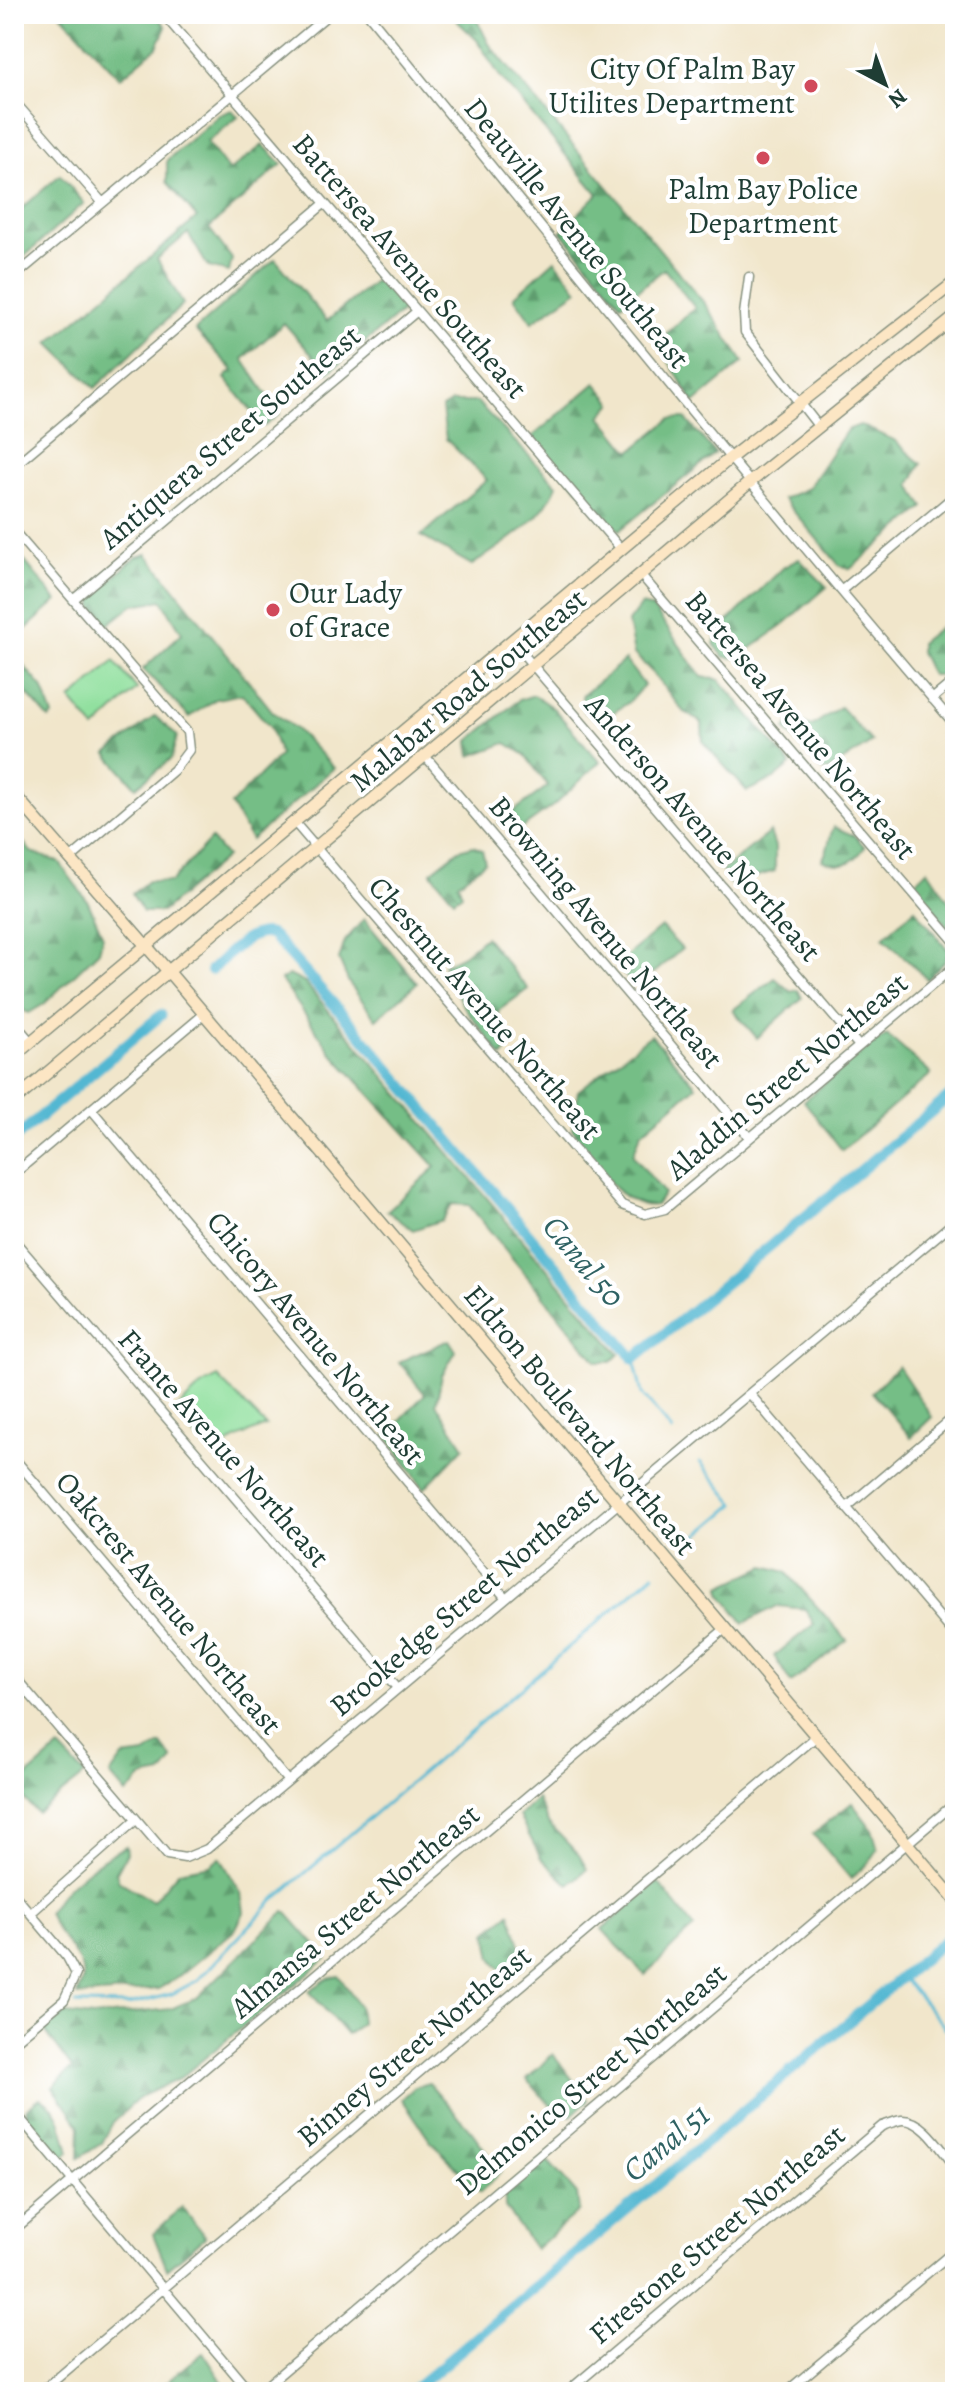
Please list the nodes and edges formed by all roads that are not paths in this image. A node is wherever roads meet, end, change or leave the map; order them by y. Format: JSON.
{"nodes":[{"id":1,"x":163,"y":14,"type":"edge"},
{"id":2,"x":329,"y":14,"type":"edge"},
{"id":3,"x":368,"y":14,"type":"edge"},
{"id":4,"x":232,"y":95,"type":"junction"},
{"id":5,"x":14,"y":101,"type":"edge"},
{"id":6,"x":102,"y":202,"type":"junction"},
{"id":7,"x":324,"y":204,"type":"junction"},
{"id":8,"x":14,"y":277,"type":"edge"},
{"id":9,"x":749,"y":277,"type":"dead end"},
{"id":10,"x":955,"y":282,"type":"edge"},
{"id":11,"x":416,"y":312,"type":"junction"},
{"id":12,"x":955,"y":317,"type":"edge"},
{"id":13,"x":800,"y":401,"type":"junction"},
{"id":14,"x":819,"y":427,"type":"junction"},
{"id":15,"x":729,"y":459,"type":"junction"},
{"id":16,"x":14,"y":466,"type":"edge"},
{"id":17,"x":749,"y":483,"type":"junction"},
{"id":18,"x":955,"y":495,"type":"edge"},
{"id":19,"x":14,"y":531,"type":"edge"},
{"id":20,"x":621,"y":549,"type":"junction"},
{"id":21,"x":641,"y":575,"type":"junction"},
{"id":22,"x":842,"y":590,"type":"junction"},
{"id":23,"x":74,"y":599,"type":"junction"},
{"id":24,"x":512,"y":641,"type":"junction"},
{"id":25,"x":532,"y":666,"type":"junction"},
{"id":26,"x":955,"y":680,"type":"edge"},
{"id":27,"x":932,"y":699,"type":"junction"},
{"id":28,"x":955,"y":725,"type":"edge"},
{"id":29,"x":426,"y":757,"type":"junction"},
{"id":30,"x":14,"y":794,"type":"edge"},
{"id":31,"x":295,"y":823,"type":"junction"},
{"id":32,"x":317,"y":848,"type":"junction"},
{"id":33,"x":70,"y":859,"type":"junction"},
{"id":34,"x":955,"y":942,"type":"edge"},
{"id":35,"x":147,"y":947,"type":"junction"},
{"id":36,"x":955,"y":966,"type":"edge"},
{"id":37,"x":168,"y":971,"type":"junction"},
{"id":38,"x":204,"y":1014,"type":"junction"},
{"id":39,"x":14,"y":1022,"type":"edge"},
{"id":40,"x":31,"y":1042,"type":"junction"},
{"id":41,"x":859,"y":1046,"type":"junction"},
{"id":42,"x":14,"y":1056,"type":"edge"},
{"id":43,"x":14,"y":1101,"type":"edge"},
{"id":44,"x":91,"y":1109,"type":"junction"},
{"id":45,"x":749,"y":1137,"type":"junction"},
{"id":46,"x":14,"y":1174,"type":"edge"},
{"id":47,"x":645,"y":1214,"type":"joint"},
{"id":48,"x":955,"y":1221,"type":"edge"},
{"id":49,"x":14,"y":1240,"type":"edge"},
{"id":50,"x":750,"y":1394,"type":"junction"},
{"id":51,"x":955,"y":1416,"type":"edge"},
{"id":52,"x":14,"y":1458,"type":"edge"},
{"id":53,"x":619,"y":1503,"type":"junction"},
{"id":54,"x":847,"y":1507,"type":"junction"},
{"id":55,"x":505,"y":1597,"type":"junction"},
{"id":56,"x":955,"y":1613,"type":"edge"},
{"id":57,"x":944,"y":1622,"type":"junction"},
{"id":58,"x":726,"y":1628,"type":"junction"},
{"id":59,"x":955,"y":1635,"type":"edge"},
{"id":60,"x":14,"y":1676,"type":"edge"},
{"id":61,"x":398,"y":1688,"type":"junction"},
{"id":62,"x":817,"y":1736,"type":"junction"},
{"id":63,"x":287,"y":1780,"type":"junction"},
{"id":64,"x":955,"y":1803,"type":"edge"},
{"id":65,"x":136,"y":1820,"type":"junction"},
{"id":66,"x":908,"y":1843,"type":"junction"},
{"id":67,"x":14,"y":1894,"type":"edge"},
{"id":68,"x":955,"y":1900,"type":"edge"},
{"id":69,"x":31,"y":1913,"type":"junction"},
{"id":70,"x":14,"y":2042,"type":"edge"},
{"id":71,"x":14,"y":2111,"type":"edge"},
{"id":72,"x":955,"y":2166,"type":"edge"},
{"id":73,"x":73,"y":2180,"type":"junction"},
{"id":74,"x":14,"y":2230,"type":"edge"},
{"id":75,"x":955,"y":2250,"type":"edge"},
{"id":76,"x":164,"y":2289,"type":"junction"},
{"id":77,"x":41,"y":2392,"type":"edge"},
{"id":78,"x":250,"y":2392,"type":"edge"},
{"id":79,"x":259,"y":2392,"type":"edge"},
{"id":80,"x":567,"y":2392,"type":"edge"},
{"id":81,"x":786,"y":2392,"type":"edge"}],
"edges":[{"from":1,"to":4,"type":"street","name":"Battersea Avenue Southeast"},
{"from":2,"to":4,"type":"street"},
{"from":3,"to":15,"type":"street","name":"Deauville Avenue Southeast"},
{"from":4,"to":6,"type":"street"},
{"from":4,"to":7,"type":"street","name":"Battersea Avenue Southeast"},
{"from":5,"to":6,"type":"street"},
{"from":6,"to":8,"type":"street"},
{"from":7,"to":11,"type":"street","name":"Battersea Avenue Southeast"},
{"from":7,"to":16,"type":"street"},
{"from":9,"to":13,"type":"street"},
{"from":10,"to":13,"type":"main road","name":"Malabar Road Southeast"},
{"from":11,"to":20,"type":"street","name":"Battersea Avenue Southeast"},
{"from":11,"to":23,"type":"street","name":"Antiquera Street Southeast"},
{"from":12,"to":14,"type":"main road","name":"Malabar Road Southeast"},
{"from":13,"to":14,"type":"street"},
{"from":13,"to":15,"type":"main road","name":"Malabar Road Southeast"},
{"from":14,"to":17,"type":"main road","name":"Malabar Road Southeast"},
{"from":15,"to":17,"type":"street","name":"Deauville Avenue Southeast"},
{"from":15,"to":20,"type":"main road","name":"Malabar Road Southeast"},
{"from":17,"to":21,"type":"main road","name":"Malabar Road Southeast"},
{"from":17,"to":22,"type":"street","name":"Deauville Avenue Southeast"},
{"from":18,"to":22,"type":"street"},
{"from":19,"to":23,"type":"street"},
{"from":20,"to":24,"type":"main road","name":"Malabar Road Southeast"},
{"from":21,"to":25,"type":"main road","name":"Malabar Road Southeast"},
{"from":21,"to":34,"type":"street","name":"Battersea Avenue Northeast"},
{"from":22,"to":27,"type":"street","name":"Deauville Avenue Southeast"},
{"from":23,"to":33,"type":"street"},
{"from":24,"to":25,"type":"street","name":"Anderson Avenue Northeast"},
{"from":24,"to":31,"type":"main road","name":"Malabar Road Southeast"},
{"from":25,"to":29,"type":"main road","name":"Malabar Road Southeast"},
{"from":25,"to":41,"type":"street","name":"Anderson Avenue Northeast"},
{"from":26,"to":27,"type":"street"},
{"from":27,"to":28,"type":"street","name":"Deauville Avenue Southeast"},
{"from":29,"to":32,"type":"main road","name":"Malabar Road Southeast"},
{"from":29,"to":45,"type":"street","name":"Browning Avenue Northeast"},
{"from":30,"to":33,"type":"main road","name":"Eldron Boulevard Northeast"},
{"from":31,"to":32,"type":"street","name":"Chestnut Avenue Northeast"},
{"from":31,"to":35,"type":"main road","name":"Malabar Road Southeast"},
{"from":32,"to":37,"type":"main road","name":"Malabar Road Southeast"},
{"from":32,"to":47,"type":"street","name":"Chestnut Avenue Northeast"},
{"from":33,"to":35,"type":"main road","name":"Eldron Boulevard Northeast"},
{"from":35,"to":37,"type":"main road","name":"Eldron Boulevard Northeast"},
{"from":35,"to":40,"type":"main road","name":"Malabar Road Southeast"},
{"from":36,"to":41,"type":"street","name":"Aladdin Street Northeast"},
{"from":37,"to":38,"type":"main road","name":"Eldron Boulevard Northeast"},
{"from":37,"to":43,"type":"main road","name":"Malabar Road Southeast"},
{"from":38,"to":44,"type":"street"},
{"from":38,"to":53,"type":"main road","name":"Eldron Boulevard Northeast"},
{"from":39,"to":40,"type":"street"},
{"from":40,"to":42,"type":"main road","name":"Malabar Road Southeast"},
{"from":41,"to":45,"type":"street","name":"Aladdin Street Northeast"},
{"from":44,"to":46,"type":"street"},
{"from":44,"to":55,"type":"street","name":"Chicory Avenue Northeast"},
{"from":45,"to":47,"type":"street","name":"Aladdin Street Northeast"},
{"from":48,"to":50,"type":"street","name":"Brookedge Street Northeast"},
{"from":49,"to":61,"type":"street","name":"Frante Avenue Northeast"},
{"from":50,"to":53,"type":"street","name":"Brookedge Street Northeast"},
{"from":50,"to":54,"type":"street"},
{"from":51,"to":54,"type":"street"},
{"from":52,"to":63,"type":"street","name":"Oakcrest Avenue Northeast"},
{"from":53,"to":55,"type":"street","name":"Brookedge Street Northeast"},
{"from":53,"to":58,"type":"main road","name":"Eldron Boulevard Northeast"},
{"from":54,"to":57,"type":"street"},
{"from":55,"to":61,"type":"street","name":"Brookedge Street Northeast"},
{"from":56,"to":57,"type":"street"},
{"from":57,"to":59,"type":"street"},
{"from":58,"to":62,"type":"main road","name":"Eldron Boulevard Northeast"},
{"from":58,"to":73,"type":"street","name":"Almansa Street Northeast"},
{"from":60,"to":65,"type":"street"},
{"from":61,"to":63,"type":"street","name":"Brookedge Street Northeast"},
{"from":62,"to":66,"type":"main road","name":"Eldron Boulevard Northeast"},
{"from":62,"to":76,"type":"street","name":"Binney Street Northeast"},
{"from":63,"to":65,"type":"street","name":"Brookedge Street Northeast"},
{"from":64,"to":66,"type":"street","name":"Delmonico Street Northeast"},
{"from":65,"to":69,"type":"street"},
{"from":66,"to":68,"type":"main road","name":"Eldron Boulevard Northeast"},
{"from":66,"to":79,"type":"street","name":"Delmonico Street Northeast"},
{"from":67,"to":69,"type":"street"},
{"from":69,"to":70,"type":"street"},
{"from":71,"to":73,"type":"street"},
{"from":72,"to":80,"type":"street","name":"Firestone Street Northeast"},
{"from":73,"to":74,"type":"street","name":"Almansa Street Northeast"},
{"from":73,"to":76,"type":"street"},
{"from":75,"to":81,"type":"street"},
{"from":76,"to":77,"type":"street","name":"Binney Street Northeast"},
{"from":76,"to":78,"type":"street"}]}
